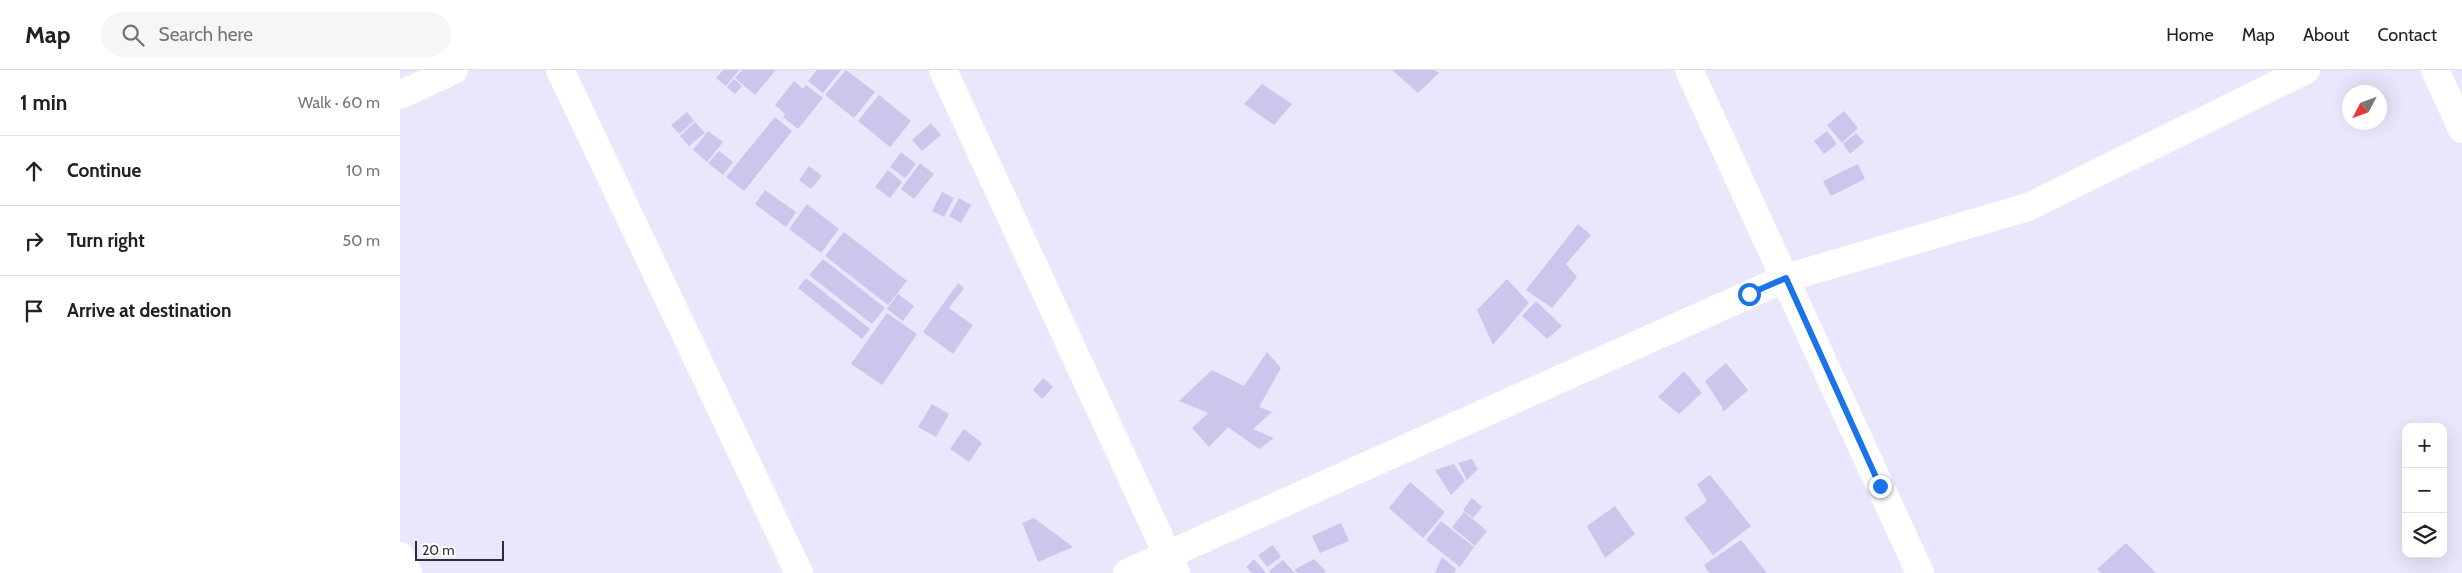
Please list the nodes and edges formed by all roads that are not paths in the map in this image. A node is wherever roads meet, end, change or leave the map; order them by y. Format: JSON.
{"nodes":[{"id":1,"x":454,"y":70,"type":"edge"},
{"id":2,"x":560,"y":70,"type":"edge"},
{"id":3,"x":942,"y":70,"type":"edge"},
{"id":4,"x":1689,"y":70,"type":"edge"},
{"id":5,"x":2306,"y":70,"type":"edge"},
{"id":6,"x":2435,"y":70,"type":"edge"},
{"id":7,"x":400,"y":95,"type":"edge"},
{"id":8,"x":2462,"y":129,"type":"edge"},
{"id":9,"x":1786,"y":278,"type":"junction"},
{"id":10,"x":400,"y":556,"type":"edge"},
{"id":11,"x":1172,"y":564,"type":"edge"},
{"id":12,"x":408,"y":573,"type":"edge"},
{"id":13,"x":799,"y":573,"type":"edge"},
{"id":14,"x":1127,"y":573,"type":"edge"},
{"id":15,"x":1920,"y":573,"type":"edge"}],
"edges":[{"from":1,"to":7,"type":"street"},
{"from":2,"to":13,"type":"street"},
{"from":3,"to":11,"type":"street"},
{"from":4,"to":9,"type":"street"},
{"from":5,"to":9,"type":"street"},
{"from":6,"to":8,"type":"street"},
{"from":9,"to":11,"type":"street"},
{"from":9,"to":15,"type":"street"},
{"from":10,"to":12,"type":"street"},
{"from":11,"to":14,"type":"street"}]}
